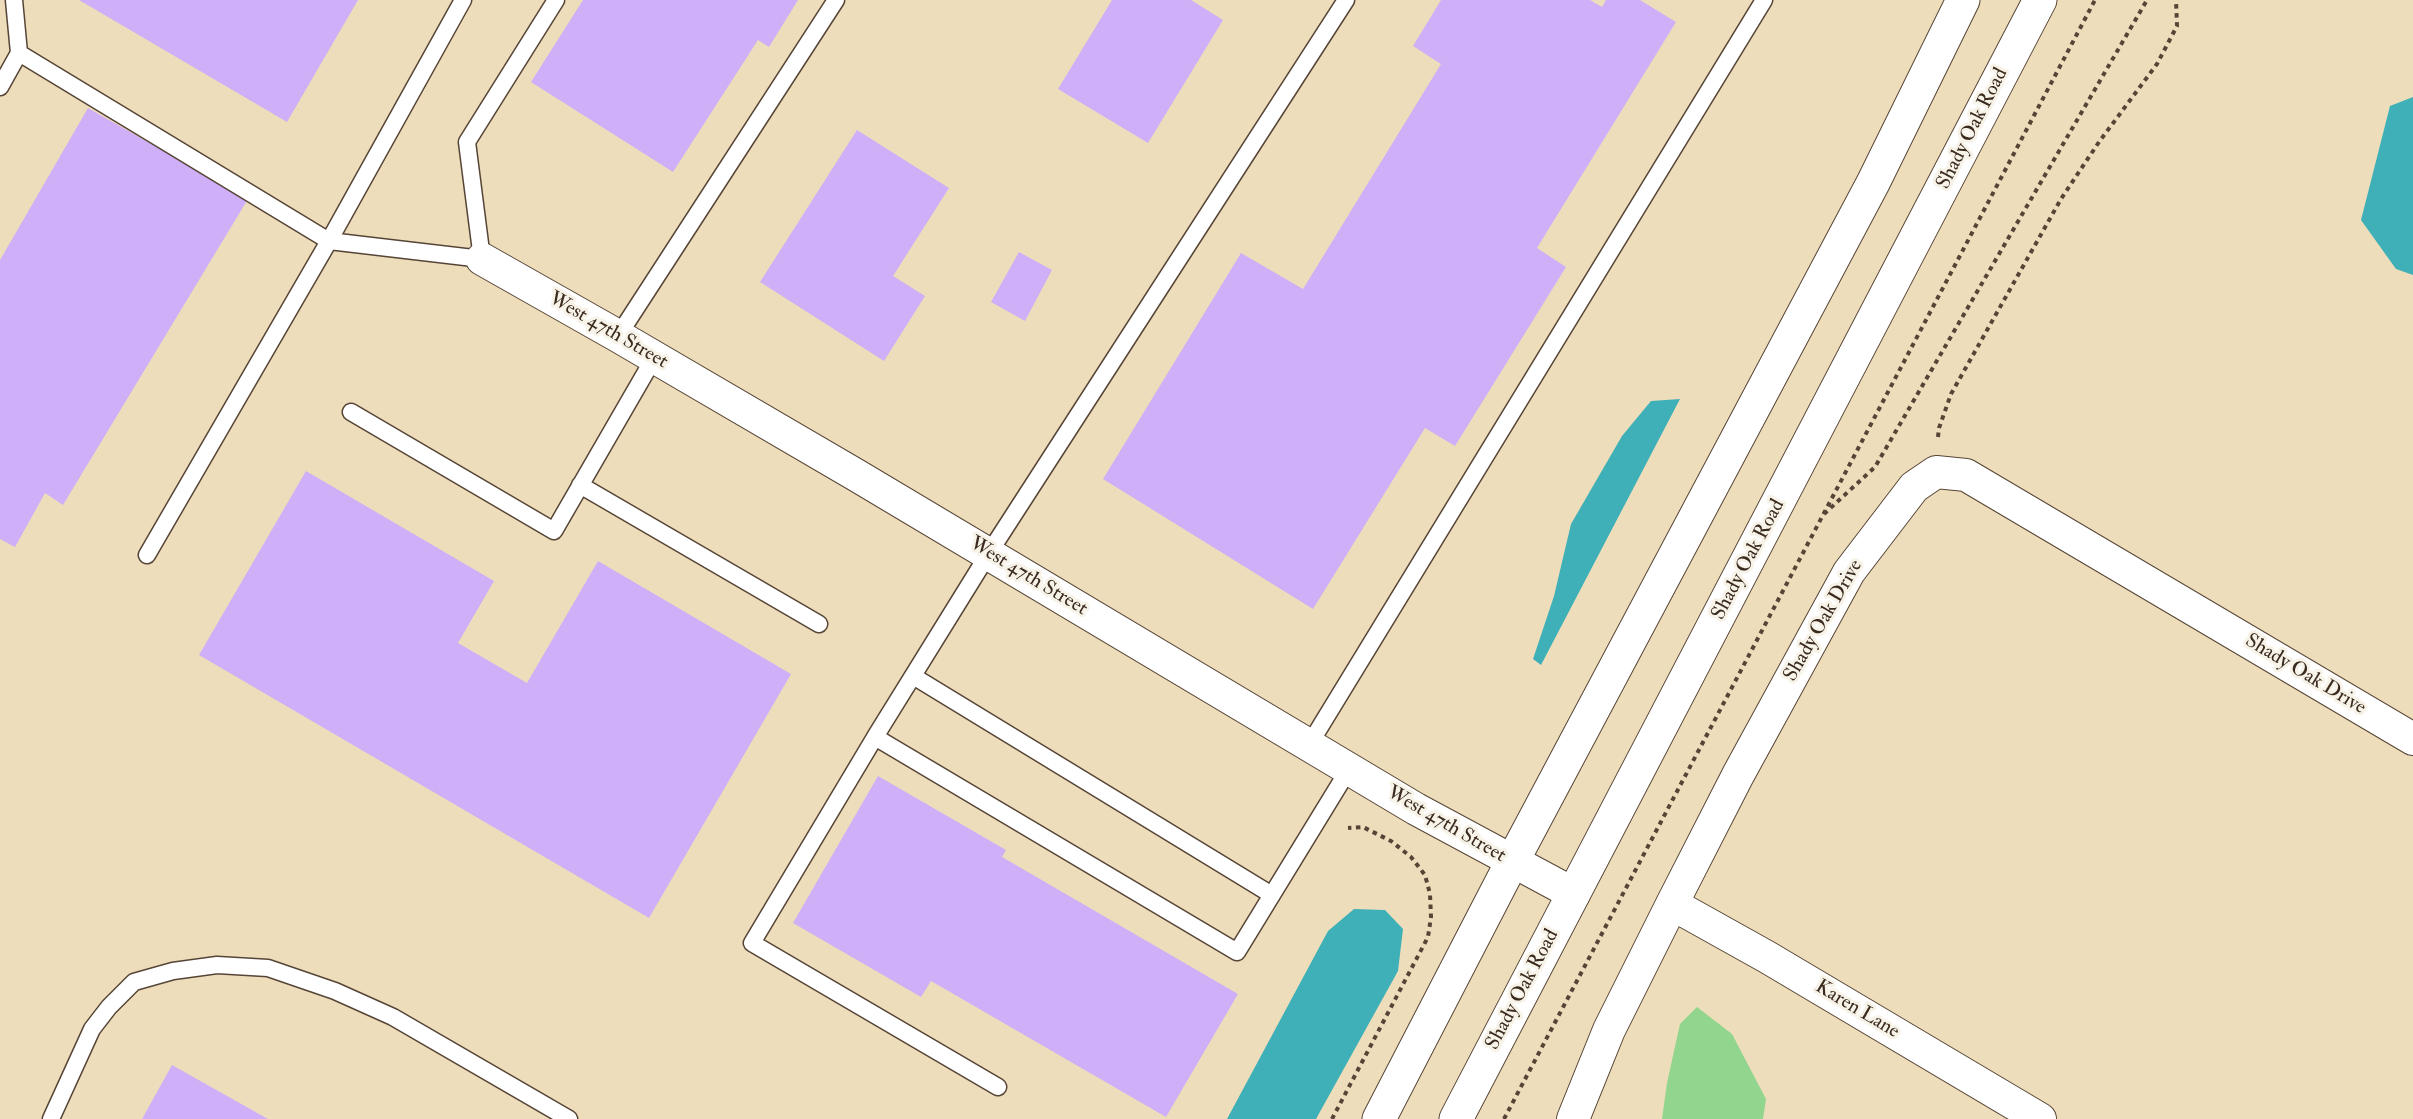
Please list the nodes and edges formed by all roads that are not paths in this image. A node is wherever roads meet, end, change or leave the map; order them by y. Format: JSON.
{"nodes":[{"id":1,"x":14,"y":0,"type":"edge"},
{"id":2,"x":464,"y":0,"type":"edge"},
{"id":3,"x":556,"y":0,"type":"edge"},
{"id":4,"x":836,"y":0,"type":"edge"},
{"id":5,"x":1346,"y":0,"type":"edge"},
{"id":6,"x":1764,"y":0,"type":"edge"},
{"id":7,"x":2040,"y":0,"type":"edge"},
{"id":8,"x":1961,"y":3,"type":"edge"},
{"id":9,"x":19,"y":53,"type":"junction"},
{"id":10,"x":0,"y":87,"type":"edge"},
{"id":11,"x":329,"y":241,"type":"junction"},
{"id":12,"x":482,"y":259,"type":"junction"},
{"id":13,"x":618,"y":336,"type":"junction"},
{"id":14,"x":654,"y":358,"type":"junction"},
{"id":15,"x":351,"y":412,"type":"dead end"},
{"id":16,"x":580,"y":485,"type":"junction"},
{"id":17,"x":989,"y":554,"type":"junction"},
{"id":18,"x":147,"y":555,"type":"dead end"},
{"id":19,"x":819,"y":624,"type":"dead end"},
{"id":20,"x":913,"y":676,"type":"junction"},
{"id":21,"x":875,"y":737,"type":"junction"},
{"id":22,"x":2413,"y":739,"type":"edge"},
{"id":23,"x":1309,"y":745,"type":"junction"},
{"id":24,"x":1349,"y":769,"type":"junction"},
{"id":25,"x":1512,"y":862,"type":"junction"},
{"id":26,"x":1574,"y":894,"type":"junction"},
{"id":27,"x":1272,"y":895,"type":"junction"},
{"id":28,"x":1672,"y":904,"type":"junction"},
{"id":29,"x":998,"y":1086,"type":"dead end"},
{"id":30,"x":51,"y":1119,"type":"edge"},
{"id":31,"x":569,"y":1119,"type":"edge"},
{"id":32,"x":1379,"y":1119,"type":"edge"},
{"id":33,"x":1456,"y":1119,"type":"edge"},
{"id":34,"x":1573,"y":1119,"type":"edge"},
{"id":35,"x":2040,"y":1119,"type":"edge"}],
"edges":[{"from":1,"to":9,"type":"lane"},
{"from":2,"to":11,"type":"lane"},
{"from":3,"to":12,"type":"lane"},
{"from":4,"to":13,"type":"lane"},
{"from":5,"to":17,"type":"lane"},
{"from":6,"to":23,"type":"lane"},
{"from":7,"to":26,"type":"main road","name":"Shady Oak Road"},
{"from":8,"to":25,"type":"main road"},
{"from":9,"to":10,"type":"lane"},
{"from":9,"to":11,"type":"lane"},
{"from":11,"to":12,"type":"lane"},
{"from":11,"to":18,"type":"lane"},
{"from":12,"to":13,"type":"street","name":"West 47th Street"},
{"from":13,"to":14,"type":"street","name":"West 47th Street"},
{"from":14,"to":16,"type":"lane"},
{"from":14,"to":17,"type":"street","name":"West 47th Street"},
{"from":15,"to":16,"type":"lane"},
{"from":16,"to":19,"type":"lane"},
{"from":17,"to":20,"type":"lane"},
{"from":17,"to":23,"type":"street","name":"West 47th Street"},
{"from":20,"to":21,"type":"lane"},
{"from":20,"to":27,"type":"lane"},
{"from":21,"to":27,"type":"lane"},
{"from":21,"to":29,"type":"lane"},
{"from":22,"to":28,"type":"street","name":"Shady Oak Drive"},
{"from":23,"to":24,"type":"street","name":"West 47th Street"},
{"from":24,"to":25,"type":"street","name":"West 47th Street"},
{"from":24,"to":27,"type":"lane"},
{"from":25,"to":26,"type":"street","name":"West 47th Street"},
{"from":25,"to":32,"type":"main road"},
{"from":26,"to":33,"type":"main road","name":"Shady Oak Road"},
{"from":28,"to":34,"type":"street","name":"Shady Oak Drive"},
{"from":28,"to":35,"type":"street","name":"Karen Lane"},
{"from":30,"to":31,"type":"lane"}]}
